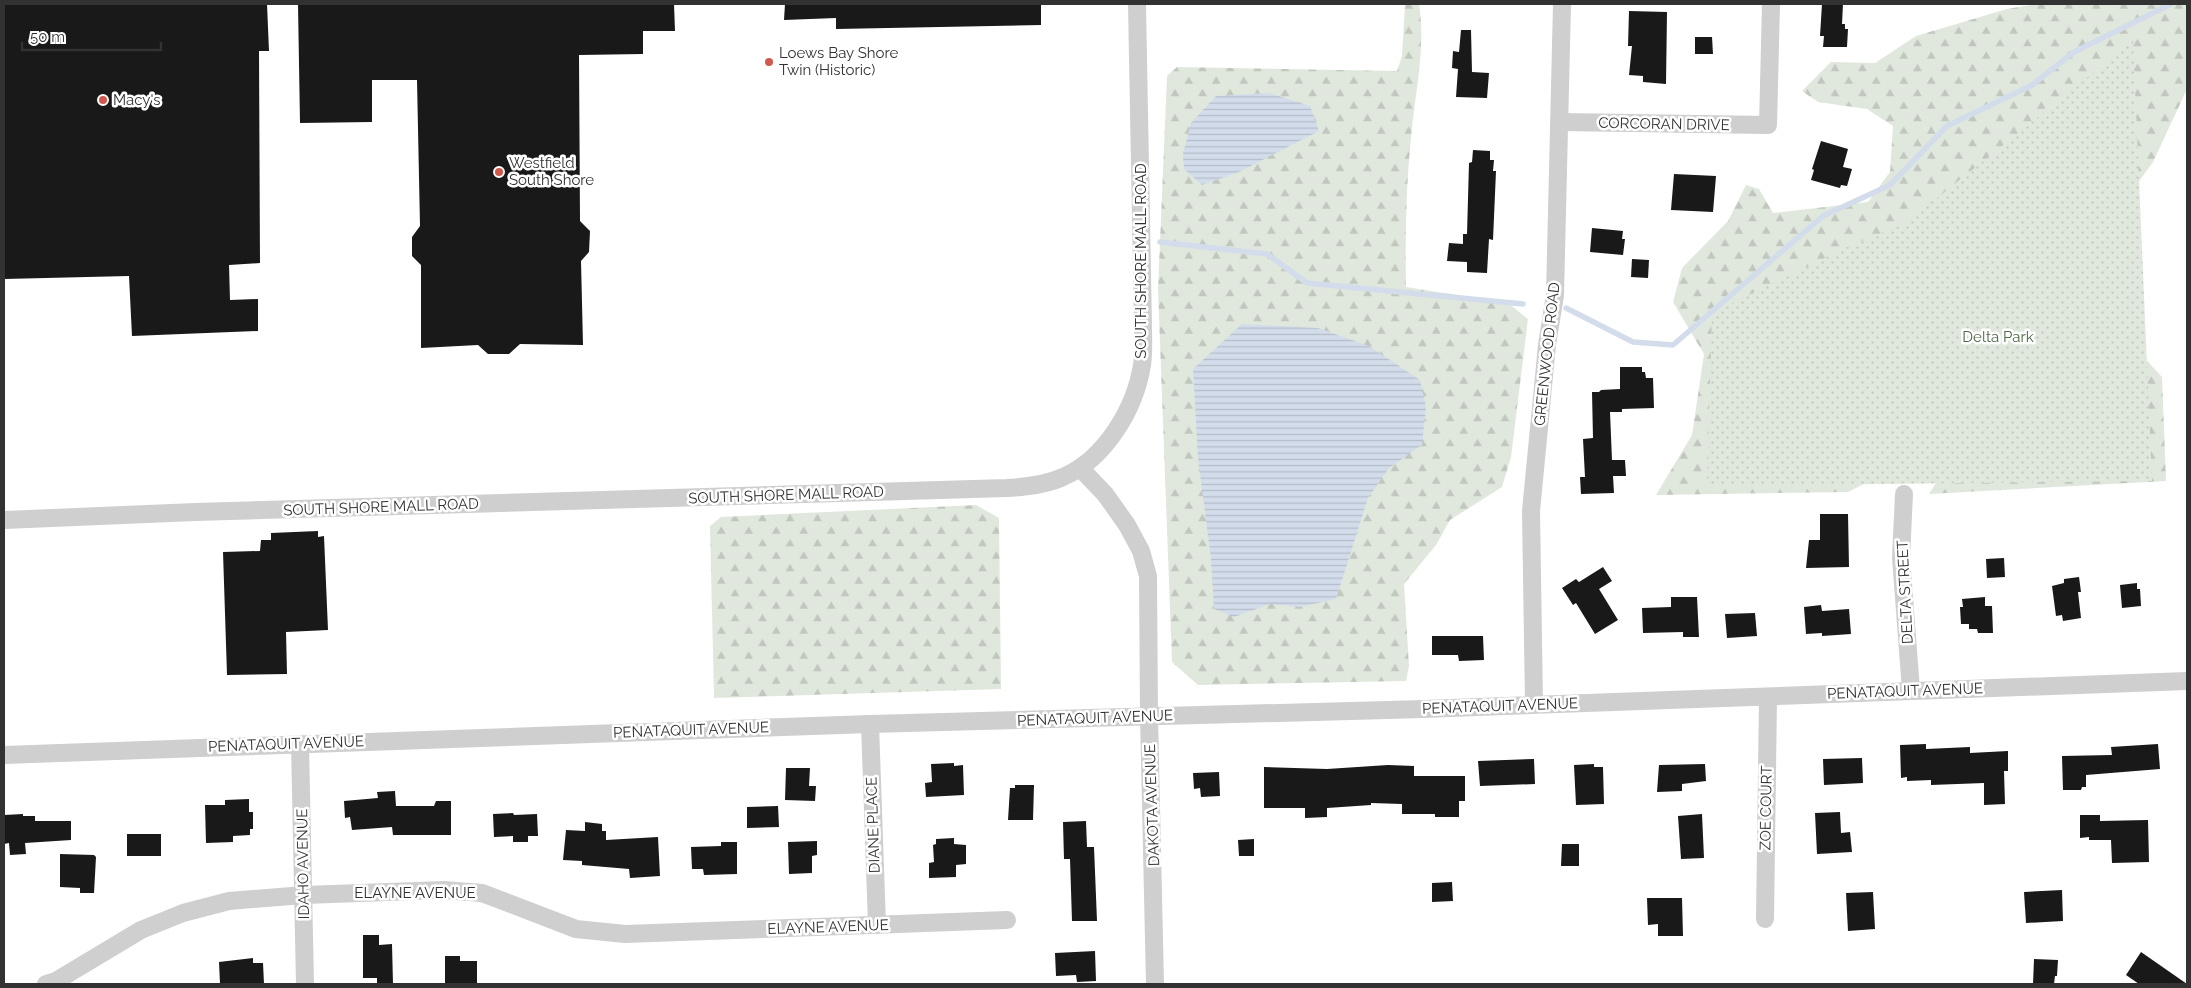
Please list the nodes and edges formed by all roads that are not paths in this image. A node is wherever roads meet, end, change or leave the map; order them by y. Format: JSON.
{"nodes":[{"id":1,"x":1136,"y":4,"type":"edge"},
{"id":2,"x":1562,"y":4,"type":"edge"},
{"id":3,"x":1771,"y":4,"type":"edge"},
{"id":4,"x":1560,"y":122,"type":"junction"},
{"id":5,"x":1080,"y":468,"type":"junction"},
{"id":6,"x":1904,"y":494,"type":"dead end"},
{"id":7,"x":4,"y":520,"type":"edge"},
{"id":8,"x":2187,"y":681,"type":"edge"},
{"id":9,"x":1911,"y":690,"type":"junction"},
{"id":10,"x":1768,"y":697,"type":"junction"},
{"id":11,"x":1534,"y":704,"type":"junction"},
{"id":12,"x":1149,"y":716,"type":"junction"},
{"id":13,"x":870,"y":724,"type":"junction"},
{"id":14,"x":300,"y":744,"type":"junction"},
{"id":15,"x":4,"y":756,"type":"edge"},
{"id":16,"x":304,"y":895,"type":"junction"},
{"id":17,"x":1765,"y":919,"type":"dead end"},
{"id":18,"x":1007,"y":920,"type":"dead end"},
{"id":19,"x":877,"y":926,"type":"junction"},
{"id":20,"x":46,"y":984,"type":"edge"},
{"id":21,"x":305,"y":984,"type":"edge"},
{"id":22,"x":1156,"y":984,"type":"edge"}],
"edges":[{"from":1,"to":5,"type":"street","name":"SOUTH SHORE MALL ROAD"},
{"from":2,"to":4,"type":"street","name":"GREENWOOD ROAD"},
{"from":3,"to":4,"type":"street","name":"CORCORAN DRIVE"},
{"from":4,"to":11,"type":"street","name":"GREENWOOD ROAD"},
{"from":5,"to":7,"type":"street","name":"SOUTH SHORE MALL ROAD"},
{"from":5,"to":12,"type":"street","name":"DAKOTA AVENUE"},
{"from":6,"to":9,"type":"street","name":"DELTA STREET"},
{"from":8,"to":9,"type":"street","name":"PENATAQUIT AVENUE"},
{"from":9,"to":10,"type":"street","name":"PENATAQUIT AVENUE"},
{"from":10,"to":11,"type":"street","name":"PENATAQUIT AVENUE"},
{"from":10,"to":17,"type":"street","name":"ZOE COURT"},
{"from":11,"to":12,"type":"street","name":"PENATAQUIT AVENUE"},
{"from":12,"to":13,"type":"street","name":"PENATAQUIT AVENUE"},
{"from":12,"to":22,"type":"street","name":"DAKOTA AVENUE"},
{"from":13,"to":14,"type":"street","name":"PENATAQUIT AVENUE"},
{"from":13,"to":19,"type":"street","name":"DIANE PLACE"},
{"from":14,"to":15,"type":"street","name":"PENATAQUIT AVENUE"},
{"from":14,"to":16,"type":"street","name":"IDAHO AVENUE"},
{"from":16,"to":19,"type":"street","name":"ELAYNE AVENUE"},
{"from":16,"to":20,"type":"street","name":"ELAYNE AVENUE"},
{"from":16,"to":21,"type":"street","name":"IDAHO AVENUE"},
{"from":18,"to":19,"type":"street","name":"ELAYNE AVENUE"}]}
